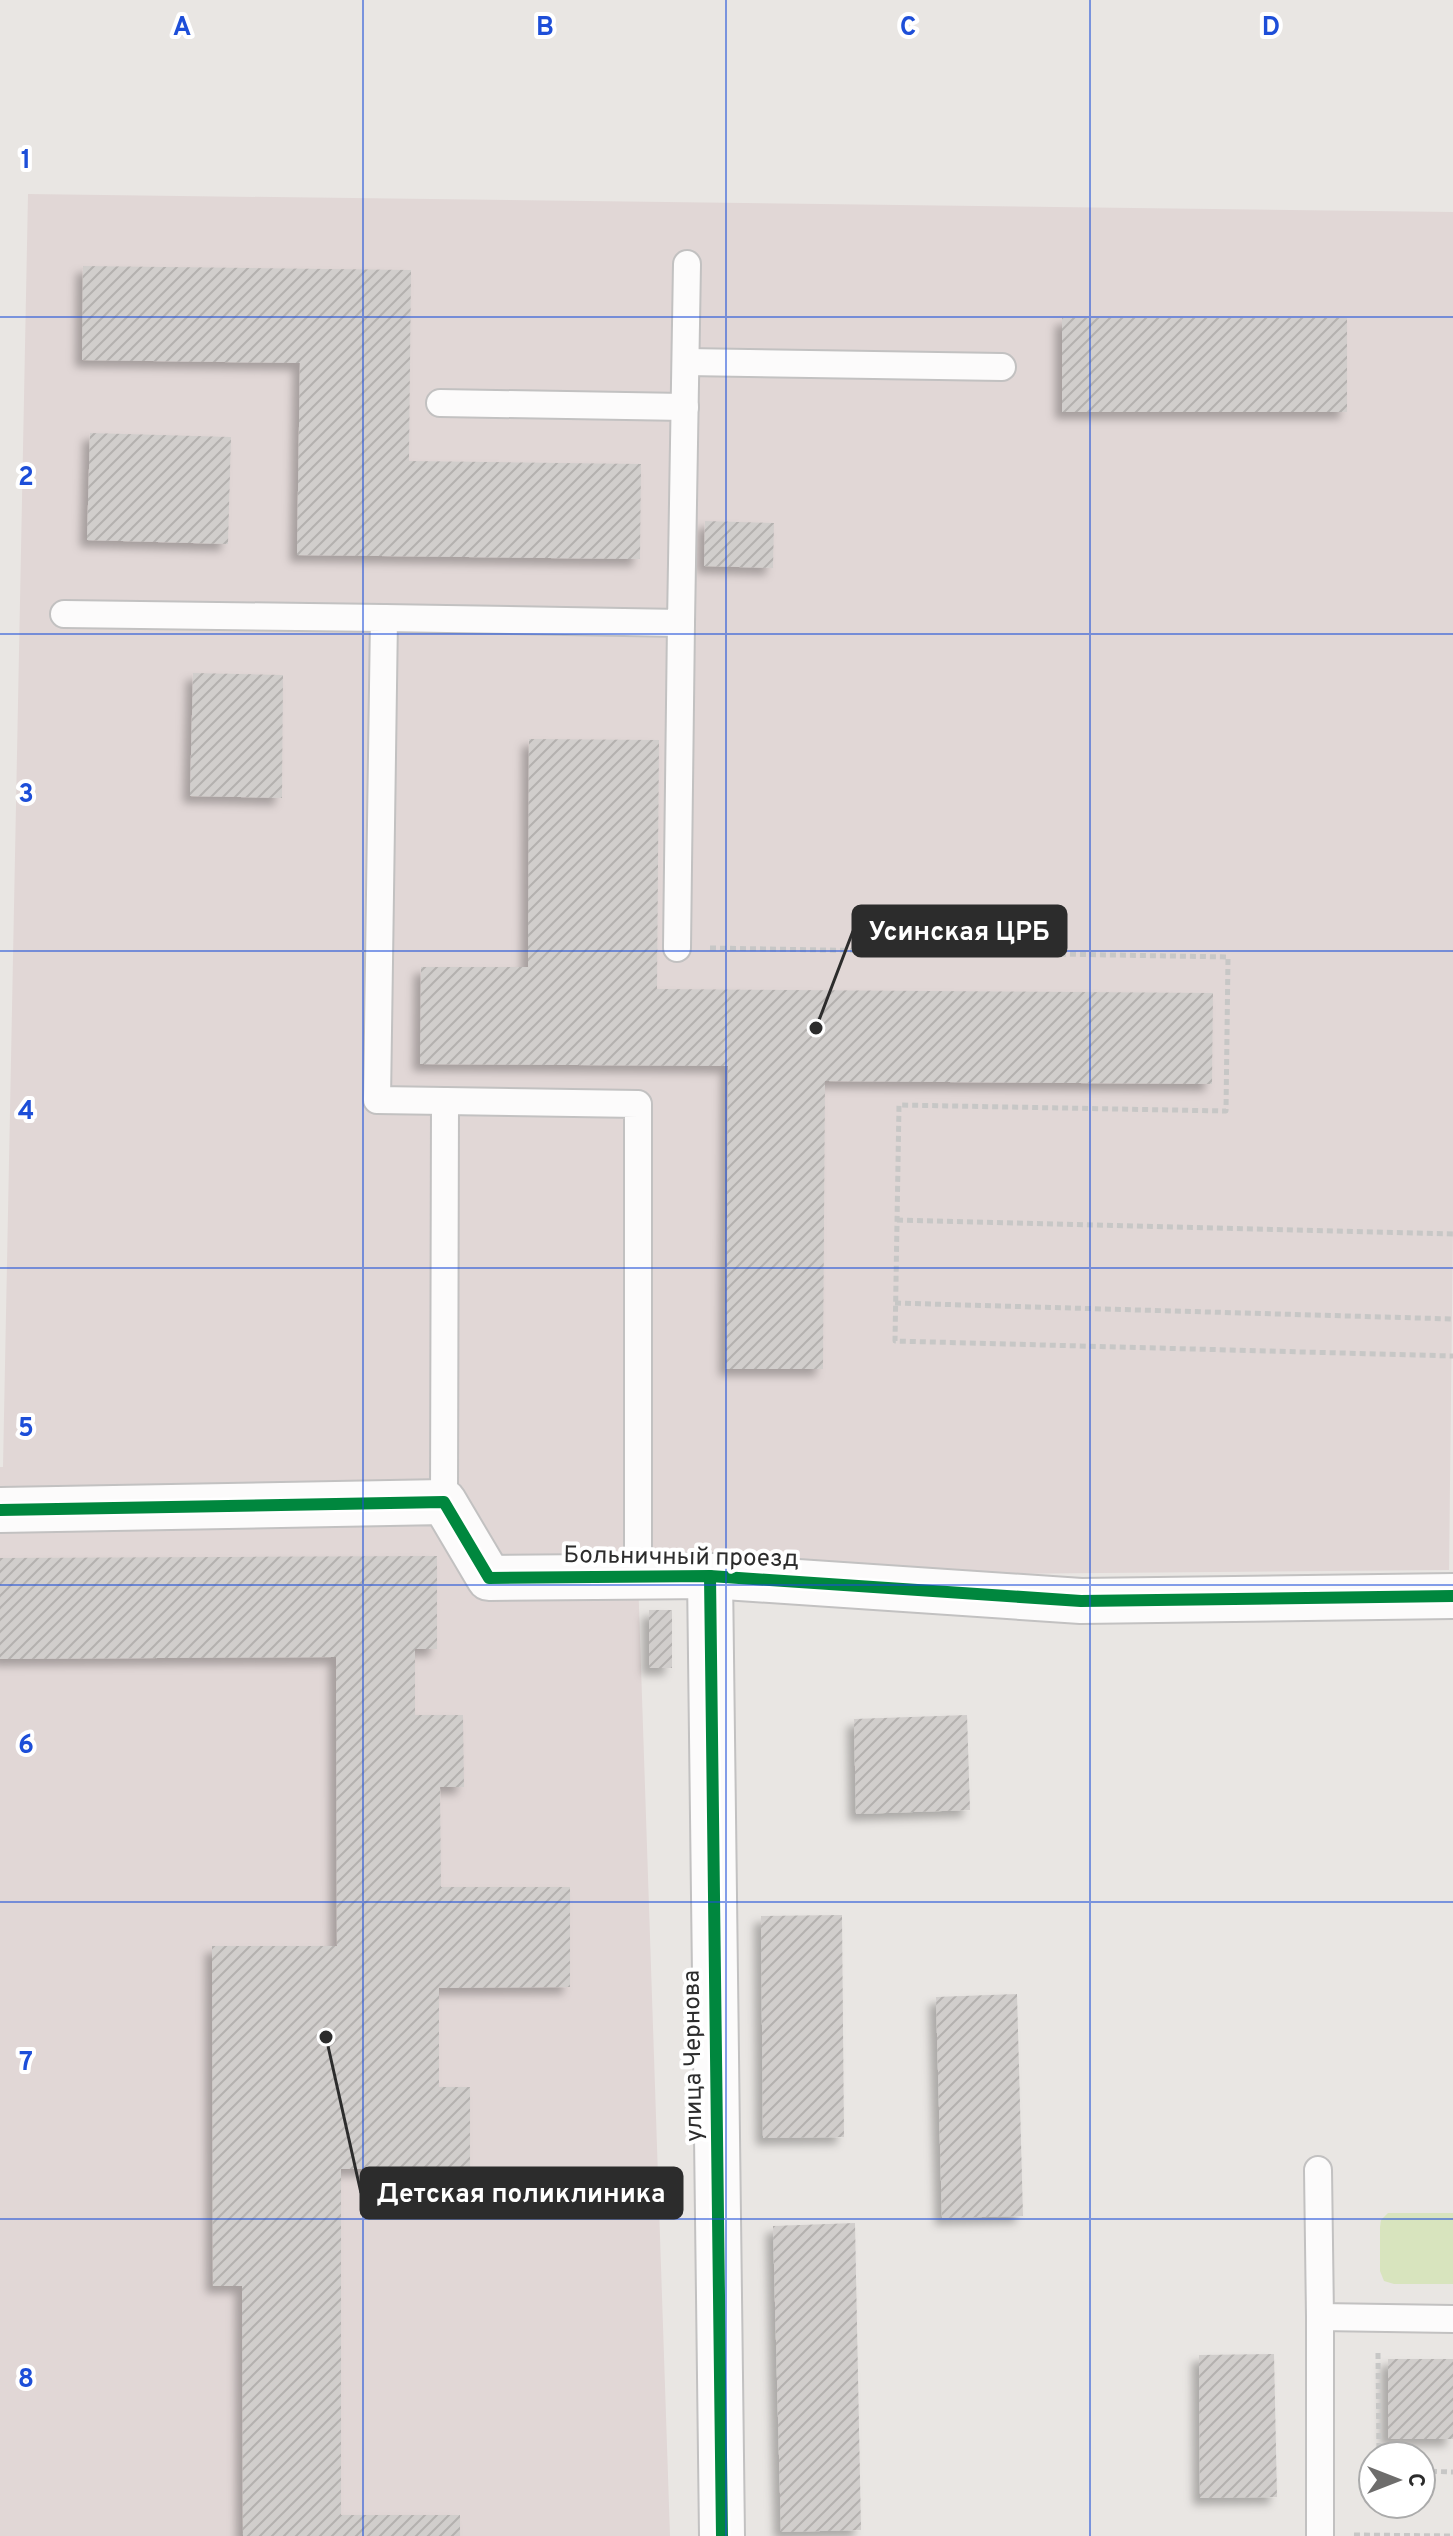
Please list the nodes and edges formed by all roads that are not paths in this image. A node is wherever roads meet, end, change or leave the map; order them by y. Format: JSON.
{"nodes":[{"id":1,"x":687,"y":264,"type":"dead end"},
{"id":2,"x":686,"y":362,"type":"junction"},
{"id":3,"x":1002,"y":367,"type":"dead end"},
{"id":4,"x":440,"y":403,"type":"dead end"},
{"id":5,"x":685,"y":407,"type":"junction"},
{"id":6,"x":64,"y":614,"type":"dead end"},
{"id":7,"x":384,"y":618,"type":"junction"},
{"id":8,"x":681,"y":623,"type":"junction"},
{"id":9,"x":677,"y":948,"type":"road end"},
{"id":10,"x":445,"y":1101,"type":"junction"},
{"id":11,"x":444,"y":1502,"type":"junction"},
{"id":12,"x":0,"y":1510,"type":"edge"},
{"id":13,"x":710,"y":1576,"type":"junction"},
{"id":14,"x":638,"y":1577,"type":"junction"},
{"id":15,"x":1453,"y":1596,"type":"edge"},
{"id":16,"x":1318,"y":2170,"type":"dead end"},
{"id":17,"x":1320,"y":2317,"type":"junction"},
{"id":18,"x":1453,"y":2319,"type":"edge"},
{"id":19,"x":722,"y":2536,"type":"edge"},
{"id":20,"x":1320,"y":2536,"type":"edge"}],
"edges":[{"from":1,"to":2,"type":"lane"},
{"from":2,"to":3,"type":"lane"},
{"from":2,"to":5,"type":"lane"},
{"from":4,"to":5,"type":"lane"},
{"from":5,"to":8,"type":"lane"},
{"from":6,"to":7,"type":"lane"},
{"from":7,"to":8,"type":"lane"},
{"from":7,"to":10,"type":"lane"},
{"from":8,"to":9,"type":"lane"},
{"from":10,"to":11,"type":"lane"},
{"from":10,"to":14,"type":"lane"},
{"from":11,"to":12,"type":"street"},
{"from":11,"to":14,"type":"street","name":"Больничный проезд"},
{"from":13,"to":14,"type":"street","name":"Больничный проезд"},
{"from":13,"to":15,"type":"street","name":"Больничный проезд"},
{"from":13,"to":19,"type":"street","name":"улица Чернова"},
{"from":16,"to":17,"type":"lane"},
{"from":17,"to":18,"type":"lane"},
{"from":17,"to":20,"type":"lane"}]}
